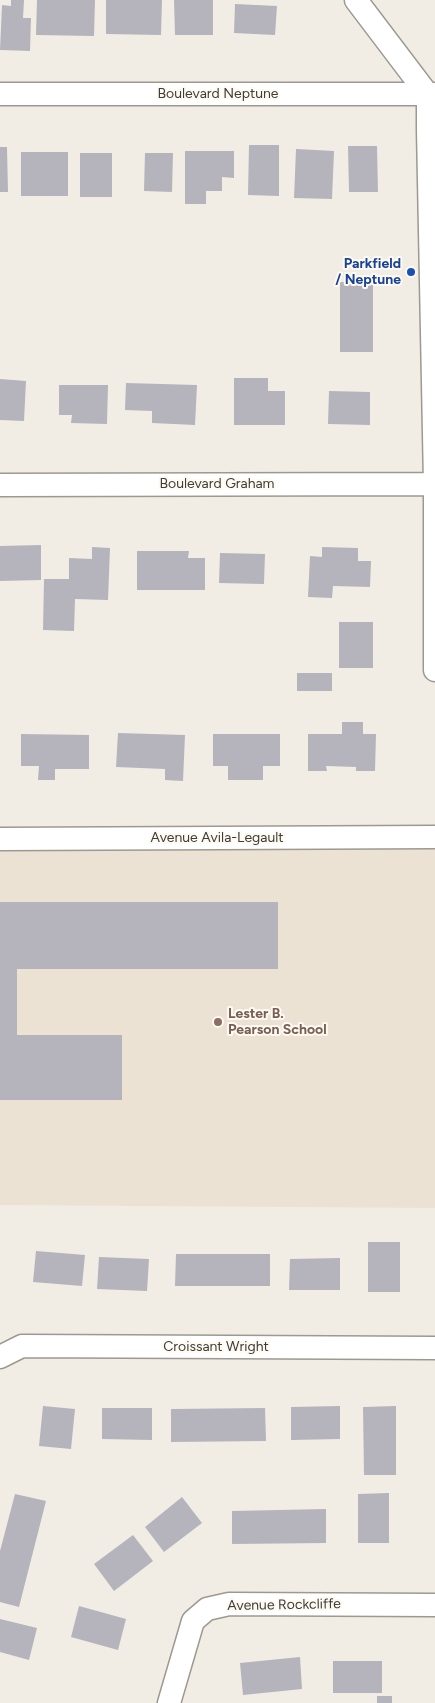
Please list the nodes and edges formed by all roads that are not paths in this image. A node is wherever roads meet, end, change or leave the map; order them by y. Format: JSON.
{"nodes":[{"id":1,"x":356,"y":0,"type":"edge"},
{"id":2,"x":0,"y":94,"type":"edge"},
{"id":3,"x":432,"y":94,"type":"edge"},
{"id":4,"x":435,"y":484,"type":"edge"},
{"id":5,"x":0,"y":485,"type":"edge"},
{"id":6,"x":435,"y":670,"type":"edge"},
{"id":7,"x":0,"y":838,"type":"edge"},
{"id":8,"x":435,"y":838,"type":"edge"},
{"id":9,"x":435,"y":1348,"type":"edge"},
{"id":10,"x":0,"y":1357,"type":"edge"},
{"id":11,"x":435,"y":1605,"type":"edge"},
{"id":12,"x":169,"y":1703,"type":"edge"}],
"edges":[{"from":1,"to":3,"type":"street"},
{"from":2,"to":3,"type":"street","name":"Boulevard Neptune"},
{"from":3,"to":4,"type":"street"},
{"from":4,"to":5,"type":"street","name":"Boulevard Graham"},
{"from":4,"to":6,"type":"street"},
{"from":7,"to":8,"type":"street","name":"Avenue Avila-Legault"},
{"from":9,"to":10,"type":"street","name":"Croissant Wright"},
{"from":11,"to":12,"type":"street","name":"Avenue Rockcliffe"}]}
